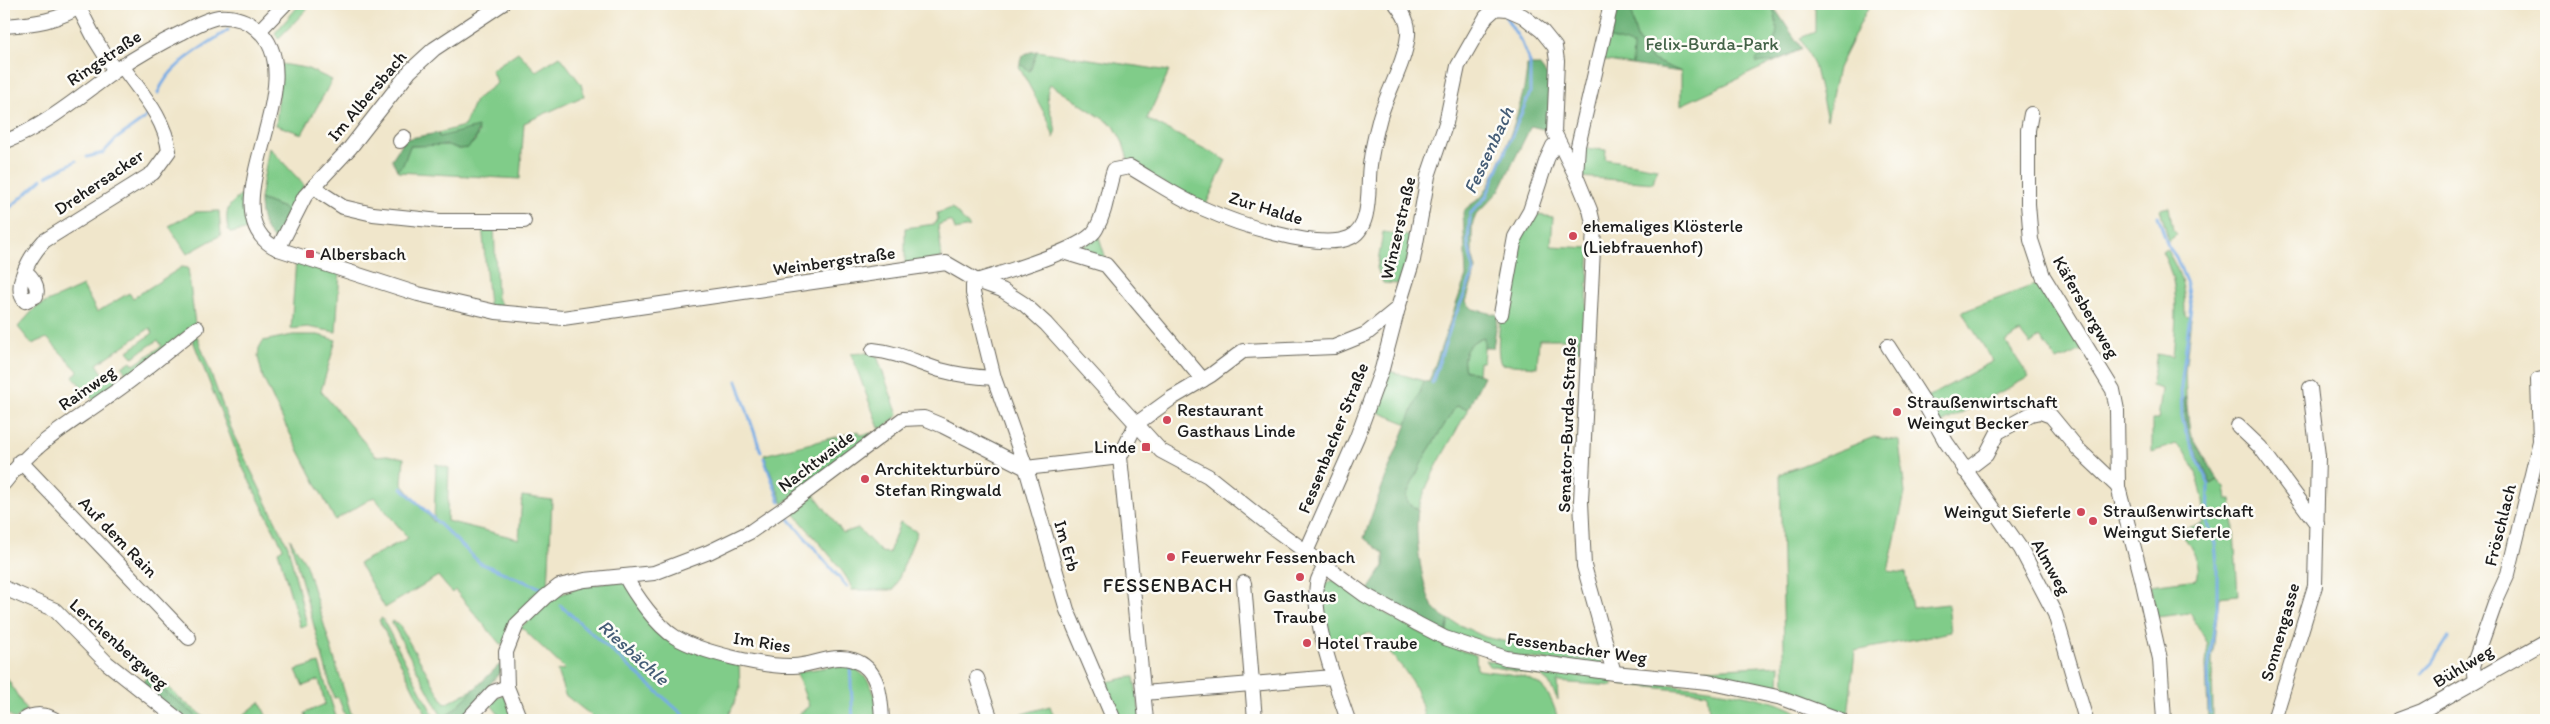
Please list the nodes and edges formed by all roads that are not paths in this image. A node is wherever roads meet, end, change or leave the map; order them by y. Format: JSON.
{"nodes":[{"id":1,"x":285,"y":4,"type":"edge"},
{"id":2,"x":502,"y":4,"type":"edge"},
{"id":3,"x":1396,"y":4,"type":"edge"},
{"id":4,"x":1612,"y":4,"type":"edge"},
{"id":5,"x":80,"y":5,"type":"edge"},
{"id":6,"x":1496,"y":6,"type":"edge"},
{"id":7,"x":4,"y":26,"type":"edge"},
{"id":8,"x":259,"y":31,"type":"junction"},
{"id":9,"x":119,"y":69,"type":"junction"},
{"id":10,"x":2032,"y":114,"type":"dead end"},
{"id":11,"x":4,"y":142,"type":"edge"},
{"id":12,"x":1558,"y":142,"type":"junction"},
{"id":13,"x":1578,"y":146,"type":"junction"},
{"id":14,"x":1576,"y":176,"type":"junction"},
{"id":15,"x":315,"y":185,"type":"junction"},
{"id":16,"x":524,"y":221,"type":"dead end"},
{"id":17,"x":256,"y":231,"type":"joint"},
{"id":18,"x":278,"y":249,"type":"junction"},
{"id":19,"x":1063,"y":252,"type":"junction"},
{"id":20,"x":25,"y":270,"type":"dead end"},
{"id":21,"x":976,"y":280,"type":"junction"},
{"id":22,"x":1398,"y":308,"type":"junction"},
{"id":23,"x":1501,"y":314,"type":"dead end"},
{"id":24,"x":197,"y":328,"type":"dead end"},
{"id":25,"x":1888,"y":346,"type":"dead end"},
{"id":26,"x":873,"y":350,"type":"dead end"},
{"id":27,"x":994,"y":378,"type":"junction"},
{"id":28,"x":2546,"y":378,"type":"edge"},
{"id":29,"x":1203,"y":380,"type":"junction"},
{"id":30,"x":2310,"y":388,"type":"dead end"},
{"id":31,"x":1136,"y":424,"type":"junction"},
{"id":32,"x":2238,"y":426,"type":"dead end"},
{"id":33,"x":1120,"y":457,"type":"junction"},
{"id":34,"x":20,"y":462,"type":"junction"},
{"id":35,"x":1026,"y":468,"type":"junction"},
{"id":36,"x":1965,"y":471,"type":"junction"},
{"id":37,"x":4,"y":484,"type":"edge"},
{"id":38,"x":2118,"y":487,"type":"junction"},
{"id":39,"x":2317,"y":524,"type":"junction"},
{"id":40,"x":1306,"y":552,"type":"junction"},
{"id":41,"x":1325,"y":566,"type":"junction"},
{"id":42,"x":625,"y":576,"type":"junction"},
{"id":43,"x":1244,"y":583,"type":"dead end"},
{"id":44,"x":4,"y":588,"type":"edge"},
{"id":45,"x":188,"y":638,"type":"dead end"},
{"id":46,"x":2546,"y":640,"type":"edge"},
{"id":47,"x":1614,"y":674,"type":"junction"},
{"id":48,"x":1333,"y":677,"type":"junction"},
{"id":49,"x":977,"y":678,"type":"dead end"},
{"id":50,"x":2475,"y":681,"type":"junction"},
{"id":51,"x":1252,"y":684,"type":"junction"},
{"id":52,"x":507,"y":687,"type":"junction"},
{"id":53,"x":1144,"y":693,"type":"junction"},
{"id":54,"x":24,"y":720,"type":"edge"},
{"id":55,"x":56,"y":720,"type":"edge"},
{"id":56,"x":179,"y":720,"type":"edge"},
{"id":57,"x":467,"y":720,"type":"edge"},
{"id":58,"x":520,"y":720,"type":"edge"},
{"id":59,"x":882,"y":720,"type":"edge"},
{"id":60,"x":991,"y":720,"type":"edge"},
{"id":61,"x":1114,"y":720,"type":"edge"},
{"id":62,"x":1146,"y":720,"type":"edge"},
{"id":63,"x":1256,"y":720,"type":"edge"},
{"id":64,"x":1348,"y":720,"type":"edge"},
{"id":65,"x":1841,"y":720,"type":"edge"},
{"id":66,"x":2086,"y":720,"type":"edge"},
{"id":67,"x":2164,"y":720,"type":"edge"},
{"id":68,"x":2274,"y":720,"type":"edge"},
{"id":69,"x":2398,"y":720,"type":"edge"}],
"edges":[{"from":1,"to":8,"type":"street"},
{"from":2,"to":15,"type":"street","name":"Im Albersbach"},
{"from":3,"to":19,"type":"street","name":"Zur Halde"},
{"from":4,"to":13,"type":"street","name":"Senator-Burda-Straße"},
{"from":5,"to":7,"type":"street"},
{"from":5,"to":9,"type":"street","name":"Drehersacker"},
{"from":6,"to":12,"type":"street","name":"Winzerstraße"},
{"from":6,"to":22,"type":"street","name":"Winzerstraße"},
{"from":8,"to":9,"type":"street","name":"Ringstraße"},
{"from":8,"to":17,"type":"street","name":"Ringstraße"},
{"from":9,"to":11,"type":"street","name":"Ringstraße"},
{"from":9,"to":20,"type":"street","name":"Drehersacker"},
{"from":10,"to":38,"type":"street","name":"Käfersbergweg"},
{"from":12,"to":13,"type":"street"},
{"from":12,"to":14,"type":"street","name":"Senator-Burda-Straße"},
{"from":12,"to":23,"type":"street"},
{"from":13,"to":14,"type":"street","name":"Senator-Burda-Straße"},
{"from":14,"to":47,"type":"street","name":"Senator-Burda-Straße"},
{"from":15,"to":16,"type":"street"},
{"from":15,"to":18,"type":"street","name":"Im Albersbach"},
{"from":17,"to":18,"type":"street","name":"Weinbergstraße"},
{"from":18,"to":21,"type":"street","name":"Weinbergstraße"},
{"from":19,"to":21,"type":"street","name":"Zur Halde"},
{"from":19,"to":29,"type":"street"},
{"from":21,"to":27,"type":"street","name":"Im Erb"},
{"from":21,"to":31,"type":"street","name":"Weinbergstraße"},
{"from":22,"to":29,"type":"street"},
{"from":22,"to":40,"type":"street","name":"Fessenbacher Straße"},
{"from":24,"to":34,"type":"street","name":"Rainweg"},
{"from":25,"to":36,"type":"street","name":"Almweg"},
{"from":26,"to":27,"type":"street"},
{"from":27,"to":35,"type":"street","name":"Im Erb"},
{"from":28,"to":50,"type":"street","name":"Fröschlach"},
{"from":29,"to":31,"type":"street"},
{"from":30,"to":39,"type":"street","name":"Sonnengasse"},
{"from":31,"to":33,"type":"street"},
{"from":31,"to":40,"type":"street","name":"Weinbergstraße"},
{"from":32,"to":39,"type":"street"},
{"from":33,"to":35,"type":"street"},
{"from":33,"to":53,"type":"street"},
{"from":34,"to":37,"type":"street","name":"Rainweg"},
{"from":34,"to":45,"type":"street","name":"Auf dem Rain"},
{"from":35,"to":42,"type":"street","name":"Nachtwaide"},
{"from":35,"to":61,"type":"street","name":"Im Erb"},
{"from":36,"to":38,"type":"street"},
{"from":36,"to":66,"type":"street","name":"Almweg"},
{"from":38,"to":67,"type":"street","name":"Käfersbergweg"},
{"from":39,"to":68,"type":"street","name":"Sonnengasse"},
{"from":40,"to":41,"type":"street","name":"Weinbergstraße"},
{"from":41,"to":47,"type":"street","name":"Fessenbacher Weg"},
{"from":41,"to":48,"type":"street"},
{"from":42,"to":52,"type":"street","name":"Nachtwaide"},
{"from":42,"to":59,"type":"street","name":"Im Ries"},
{"from":43,"to":51,"type":"street"},
{"from":44,"to":56,"type":"street","name":"Lerchenbergweg"},
{"from":46,"to":50,"type":"street","name":"Bühlweg"},
{"from":47,"to":65,"type":"street","name":"Fessenbacher Weg"},
{"from":48,"to":51,"type":"street"},
{"from":48,"to":64,"type":"street"},
{"from":49,"to":60,"type":"street"},
{"from":50,"to":69,"type":"street","name":"Bühlweg"},
{"from":51,"to":53,"type":"street"},
{"from":51,"to":63,"type":"street"},
{"from":52,"to":57,"type":"street"},
{"from":52,"to":58,"type":"street","name":"Nachtwaide"},
{"from":53,"to":62,"type":"street"},
{"from":54,"to":55,"type":"street"}]}
